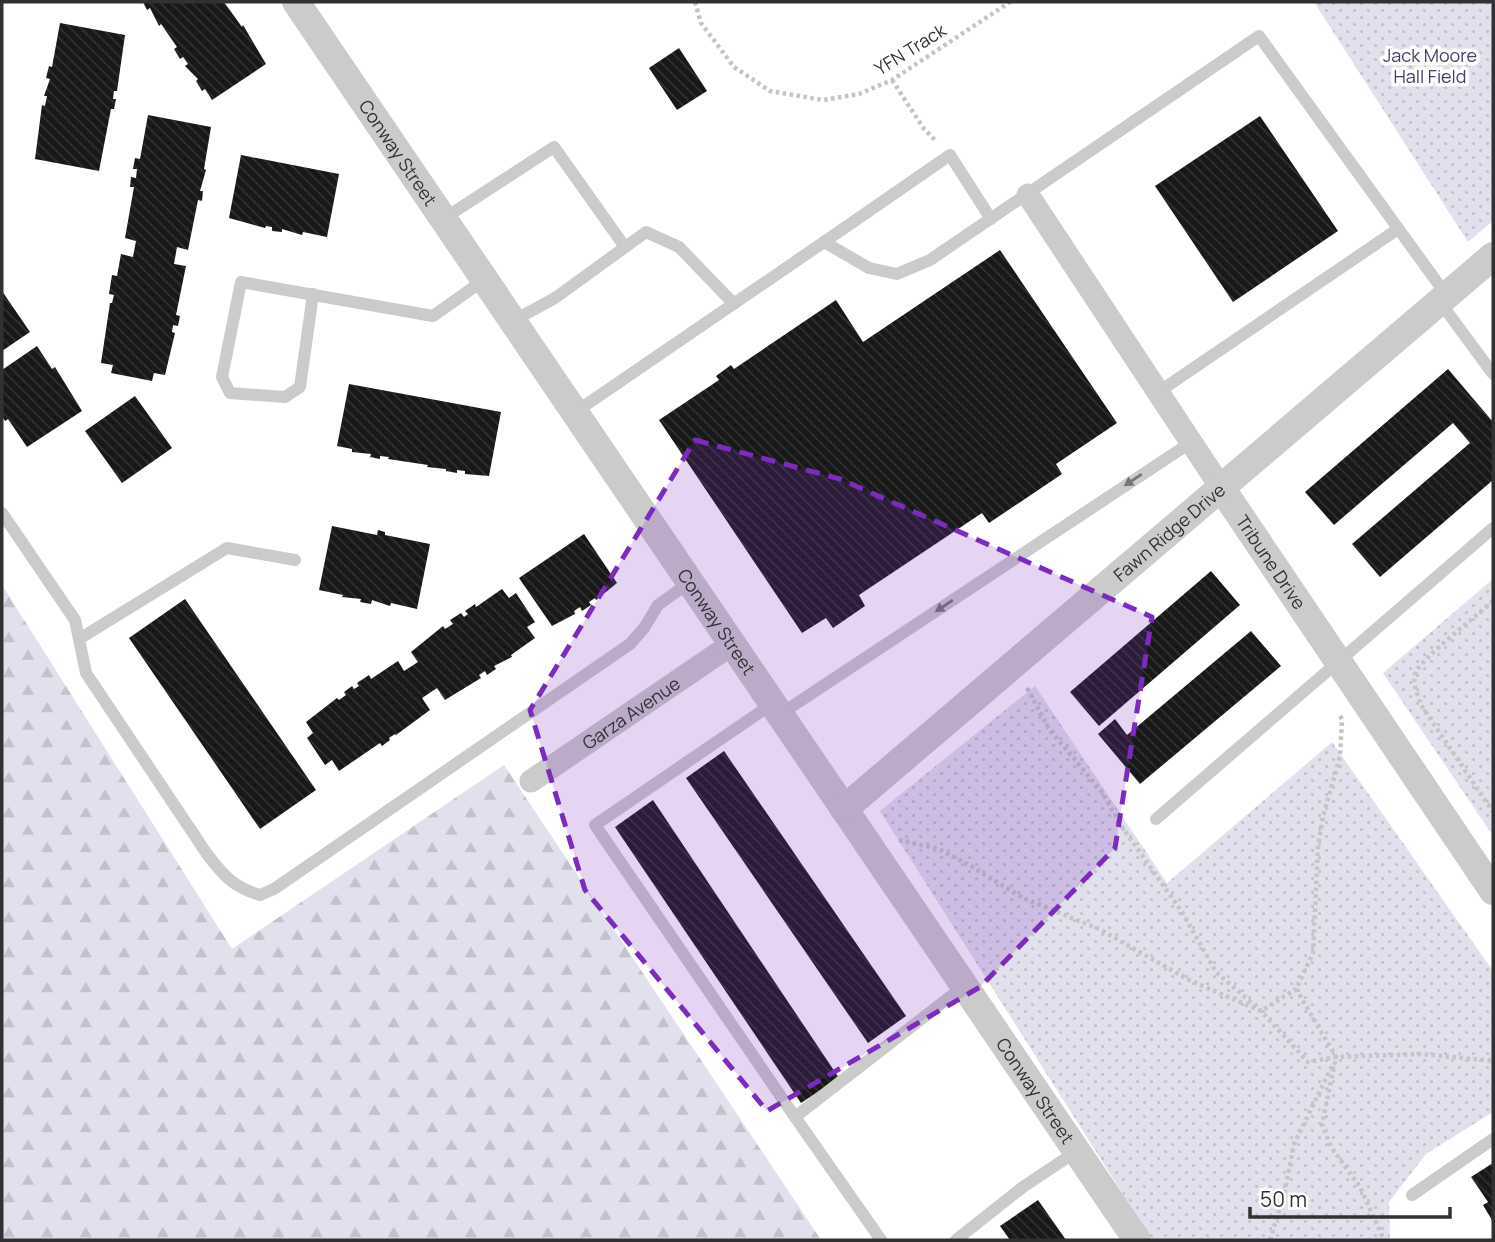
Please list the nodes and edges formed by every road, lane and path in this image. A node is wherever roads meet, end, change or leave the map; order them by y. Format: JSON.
{"nodes":[{"id":1,"x":296,"y":2,"type":"edge"},
{"id":2,"x":695,"y":2,"type":"edge"},
{"id":3,"x":1010,"y":2,"type":"edge"},
{"id":4,"x":892,"y":80,"type":"junction"},
{"id":5,"x":950,"y":155,"type":"junction"},
{"id":6,"x":1028,"y":195,"type":"junction"},
{"id":7,"x":443,"y":219,"type":"junction"},
{"id":8,"x":991,"y":219,"type":"junction"},
{"id":9,"x":1398,"y":229,"type":"junction"},
{"id":10,"x":824,"y":242,"type":"junction"},
{"id":11,"x":625,"y":247,"type":"junction"},
{"id":12,"x":1493,"y":256,"type":"edge"},
{"id":13,"x":484,"y":279,"type":"junction"},
{"id":14,"x":313,"y":294,"type":"junction"},
{"id":15,"x":1444,"y":299,"type":"junction"},
{"id":16,"x":734,"y":304,"type":"junction"},
{"id":17,"x":512,"y":321,"type":"junction"},
{"id":18,"x":1493,"y":374,"type":"edge"},
{"id":19,"x":1157,"y":393,"type":"junction"},
{"id":20,"x":574,"y":413,"type":"junction"},
{"id":21,"x":1190,"y":443,"type":"junction"},
{"id":22,"x":1222,"y":489,"type":"junction"},
{"id":23,"x":2,"y":513,"type":"edge"},
{"id":24,"x":1493,"y":528,"type":"edge"},
{"id":25,"x":295,"y":560,"type":"dead end"},
{"id":26,"x":690,"y":581,"type":"junction"},
{"id":27,"x":1493,"y":601,"type":"edge"},
{"id":28,"x":79,"y":639,"type":"junction"},
{"id":29,"x":732,"y":644,"type":"junction"},
{"id":30,"x":1329,"y":669,"type":"junction"},
{"id":31,"x":1027,"y":688,"type":"dead end"},
{"id":32,"x":776,"y":710,"type":"junction"},
{"id":33,"x":531,"y":781,"type":"dead end"},
{"id":34,"x":844,"y":809,"type":"junction"},
{"id":35,"x":1493,"y":812,"type":"edge"},
{"id":36,"x":1156,"y":819,"type":"dead end"},
{"id":37,"x":896,"y":840,"type":"dead end"},
{"id":38,"x":1493,"y":891,"type":"edge"},
{"id":39,"x":964,"y":986,"type":"junction"},
{"id":40,"x":1296,"y":989,"type":"junction"},
{"id":41,"x":1261,"y":1011,"type":"junction"},
{"id":42,"x":1336,"y":1058,"type":"junction"},
{"id":43,"x":1493,"y":1060,"type":"edge"},
{"id":44,"x":795,"y":1117,"type":"junction"},
{"id":45,"x":1493,"y":1139,"type":"edge"},
{"id":46,"x":1077,"y":1151,"type":"junction"},
{"id":47,"x":1412,"y":1195,"type":"dead end"},
{"id":48,"x":881,"y":1240,"type":"edge"},
{"id":49,"x":956,"y":1240,"type":"edge"},
{"id":50,"x":1138,"y":1240,"type":"edge"},
{"id":51,"x":1270,"y":1240,"type":"edge"},
{"id":52,"x":1384,"y":1240,"type":"edge"}],
"edges":[{"from":1,"to":7,"type":"street","name":"Conway Street"},
{"from":2,"to":4,"type":"path","name":"YFN Track"},
{"from":3,"to":4,"type":"path","name":"YFN Track"},
{"from":4,"to":5,"type":"path"},
{"from":5,"to":8,"type":"lane"},
{"from":5,"to":10,"type":"lane"},
{"from":6,"to":8,"type":"lane"},
{"from":6,"to":9,"type":"lane"},
{"from":6,"to":19,"type":"street","name":"Tribune Drive"},
{"from":7,"to":11,"type":"lane"},
{"from":7,"to":13,"type":"street","name":"Conway Street"},
{"from":8,"to":10,"type":"lane"},
{"from":9,"to":15,"type":"lane"},
{"from":9,"to":19,"type":"lane"},
{"from":10,"to":16,"type":"lane"},
{"from":11,"to":16,"type":"lane"},
{"from":11,"to":17,"type":"lane"},
{"from":12,"to":15,"type":"street","name":"Fawn Ridge Drive"},
{"from":13,"to":14,"type":"lane"},
{"from":13,"to":17,"type":"street","name":"Conway Street"},
{"from":14,"to":14,"type":"lane"},
{"from":15,"to":18,"type":"lane"},
{"from":15,"to":22,"type":"street","name":"Fawn Ridge Drive"},
{"from":16,"to":20,"type":"lane"},
{"from":17,"to":20,"type":"street","name":"Conway Street"},
{"from":19,"to":21,"type":"street","name":"Tribune Drive"},
{"from":20,"to":26,"type":"street","name":"Conway Street"},
{"from":21,"to":22,"type":"street","name":"Tribune Drive"},
{"from":21,"to":32,"type":"lane","one_way":true},
{"from":22,"to":30,"type":"street","name":"Tribune Drive"},
{"from":22,"to":34,"type":"street","name":"Fawn Ridge Drive"},
{"from":23,"to":28,"type":"lane"},
{"from":24,"to":30,"type":"lane"},
{"from":25,"to":28,"type":"lane"},
{"from":26,"to":28,"type":"lane"},
{"from":26,"to":29,"type":"street","name":"Conway Street"},
{"from":27,"to":35,"type":"path"},
{"from":29,"to":32,"type":"street","name":"Conway Street"},
{"from":29,"to":33,"type":"street","name":"Garza Avenue"},
{"from":30,"to":36,"type":"lane"},
{"from":30,"to":38,"type":"street","name":"Tribune Drive"},
{"from":30,"to":40,"type":"path"},
{"from":31,"to":41,"type":"path"},
{"from":32,"to":34,"type":"street","name":"Conway Street"},
{"from":32,"to":44,"type":"lane"},
{"from":34,"to":39,"type":"street","name":"Conway Street"},
{"from":37,"to":41,"type":"path"},
{"from":39,"to":44,"type":"lane"},
{"from":39,"to":46,"type":"street","name":"Conway Street"},
{"from":40,"to":41,"type":"path"},
{"from":40,"to":42,"type":"path"},
{"from":41,"to":42,"type":"path"},
{"from":42,"to":43,"type":"path"},
{"from":42,"to":51,"type":"path"},
{"from":42,"to":52,"type":"path"},
{"from":44,"to":48,"type":"lane"},
{"from":45,"to":47,"type":"lane"},
{"from":46,"to":49,"type":"lane"},
{"from":46,"to":50,"type":"street","name":"Conway Street"}]}
